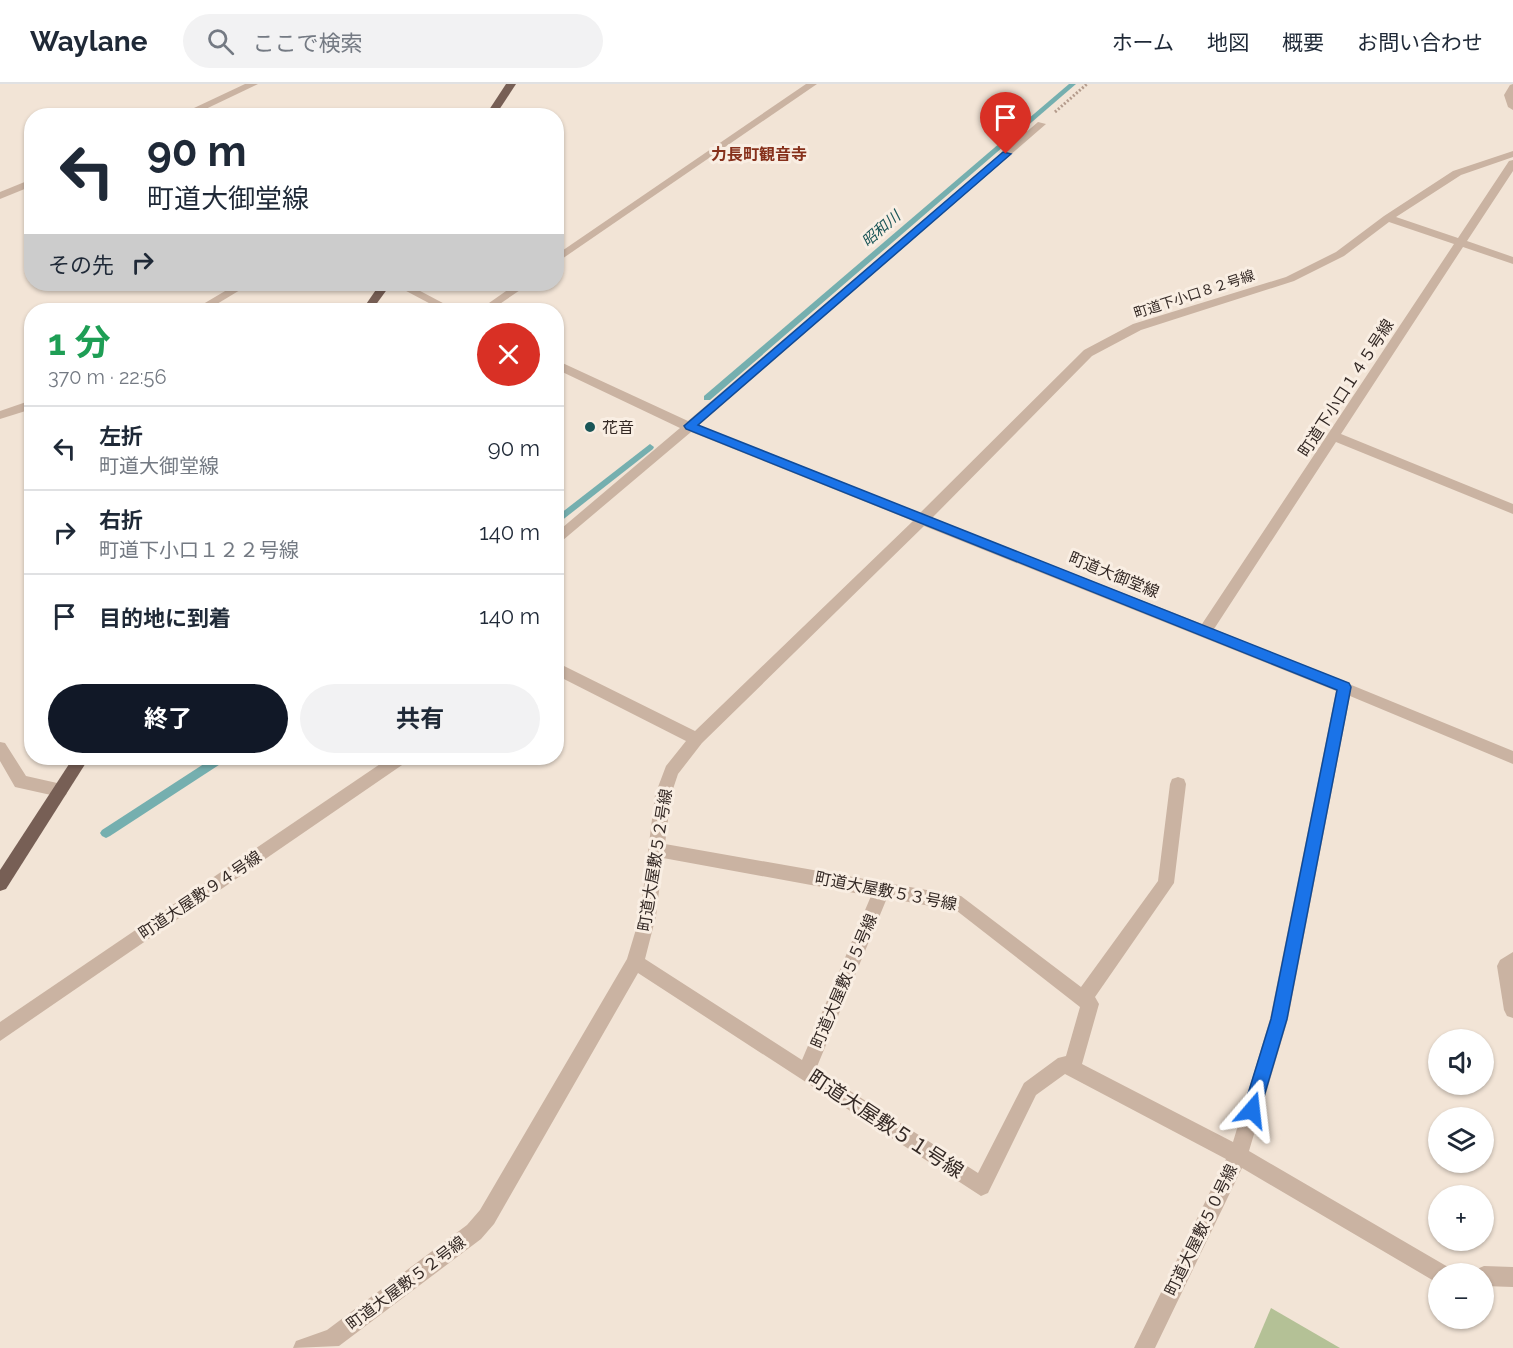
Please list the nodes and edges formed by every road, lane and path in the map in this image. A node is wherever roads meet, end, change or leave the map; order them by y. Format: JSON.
{"nodes":[{"id":1,"x":252,"y":84,"type":"edge"},
{"id":2,"x":511,"y":84,"type":"edge"},
{"id":3,"x":812,"y":84,"type":"edge"},
{"id":4,"x":1087,"y":84,"type":"edge"},
{"id":5,"x":1513,"y":87,"type":"edge"},
{"id":6,"x":1513,"y":107,"type":"edge"},
{"id":7,"x":200,"y":108,"type":"edge"},
{"id":8,"x":495,"y":108,"type":"edge"},
{"id":9,"x":1041,"y":124,"type":"joint"},
{"id":10,"x":1513,"y":154,"type":"edge"},
{"id":11,"x":1513,"y":163,"type":"edge"},
{"id":12,"x":24,"y":186,"type":"edge"},
{"id":13,"x":0,"y":196,"type":"edge"},
{"id":14,"x":1388,"y":218,"type":"junction"},
{"id":15,"x":1461,"y":243,"type":"junction"},
{"id":16,"x":564,"y":254,"type":"edge"},
{"id":17,"x":1513,"y":261,"type":"edge"},
{"id":18,"x":232,"y":291,"type":"edge"},
{"id":19,"x":413,"y":291,"type":"edge"},
{"id":20,"x":512,"y":291,"type":"edge"},
{"id":21,"x":211,"y":303,"type":"edge"},
{"id":22,"x":436,"y":303,"type":"edge"},
{"id":23,"x":494,"y":303,"type":"edge"},
{"id":24,"x":564,"y":368,"type":"edge"},
{"id":25,"x":24,"y":407,"type":"edge"},
{"id":26,"x":0,"y":415,"type":"edge"},
{"id":27,"x":694,"y":429,"type":"junction"},
{"id":28,"x":1334,"y":436,"type":"junction"},
{"id":29,"x":1513,"y":509,"type":"edge"},
{"id":30,"x":923,"y":519,"type":"junction"},
{"id":31,"x":564,"y":535,"type":"edge"},
{"id":32,"x":1205,"y":631,"type":"junction"},
{"id":33,"x":564,"y":672,"type":"edge"},
{"id":34,"x":1344,"y":687,"type":"junction"},
{"id":35,"x":697,"y":739,"type":"junction"},
{"id":36,"x":0,"y":748,"type":"edge"},
{"id":37,"x":1513,"y":758,"type":"edge"},
{"id":38,"x":76,"y":765,"type":"edge"},
{"id":39,"x":390,"y":765,"type":"edge"},
{"id":40,"x":1178,"y":784,"type":"dead end"},
{"id":41,"x":60,"y":790,"type":"junction"},
{"id":42,"x":656,"y":850,"type":"junction"},
{"id":43,"x":0,"y":884,"type":"edge"},
{"id":44,"x":882,"y":890,"type":"junction"},
{"id":45,"x":1513,"y":960,"type":"edge"},
{"id":46,"x":635,"y":962,"type":"junction"},
{"id":47,"x":1083,"y":999,"type":"junction"},
{"id":48,"x":1513,"y":1010,"type":"edge"},
{"id":49,"x":0,"y":1032,"type":"edge"},
{"id":50,"x":1072,"y":1068,"type":"junction"},
{"id":51,"x":806,"y":1072,"type":"junction"},
{"id":52,"x":1238,"y":1155,"type":"junction"},
{"id":53,"x":1428,"y":1266,"type":"edge"},
{"id":54,"x":1494,"y":1276,"type":"edge"},
{"id":55,"x":1513,"y":1277,"type":"edge"},
{"id":56,"x":336,"y":1343,"type":"edge"},
{"id":57,"x":303,"y":1348,"type":"edge"},
{"id":58,"x":1144,"y":1348,"type":"edge"}],
"edges":[{"from":1,"to":7,"type":"street"},
{"from":2,"to":8,"type":"main road"},
{"from":3,"to":16,"type":"street"},
{"from":4,"to":9,"type":"path"},
{"from":5,"to":6,"type":"street"},
{"from":9,"to":27,"type":"street"},
{"from":10,"to":14,"type":"street","name":"町道下小口８２号線"},
{"from":11,"to":15,"type":"street","name":"町道下小口１４５号線"},
{"from":12,"to":13,"type":"street"},
{"from":14,"to":15,"type":"street"},
{"from":14,"to":30,"type":"street","name":"町道下小口８２号線"},
{"from":15,"to":17,"type":"street"},
{"from":15,"to":28,"type":"street","name":"町道下小口１４５号線"},
{"from":18,"to":21,"type":"street"},
{"from":19,"to":22,"type":"street"},
{"from":20,"to":23,"type":"street"},
{"from":24,"to":27,"type":"street","name":"町道大御堂線"},
{"from":25,"to":26,"type":"street"},
{"from":27,"to":30,"type":"street","name":"町道大御堂線"},
{"from":27,"to":31,"type":"street"},
{"from":28,"to":29,"type":"street"},
{"from":28,"to":32,"type":"street","name":"町道下小口１４５号線"},
{"from":30,"to":32,"type":"street","name":"町道大御堂線"},
{"from":30,"to":35,"type":"street","name":"町道大屋敷５２号線"},
{"from":32,"to":34,"type":"street","name":"町道大御堂線"},
{"from":33,"to":35,"type":"street"},
{"from":34,"to":37,"type":"street","name":"町道大御堂線"},
{"from":34,"to":52,"type":"street","name":"町道大屋敷５０号線"},
{"from":35,"to":42,"type":"street","name":"町道大屋敷５２号線"},
{"from":36,"to":41,"type":"street"},
{"from":38,"to":41,"type":"main road"},
{"from":39,"to":49,"type":"street","name":"町道大屋敷９４号線"},
{"from":40,"to":47,"type":"street"},
{"from":41,"to":43,"type":"main road"},
{"from":42,"to":44,"type":"street","name":"町道大屋敷５３号線"},
{"from":42,"to":46,"type":"street","name":"町道大屋敷５２号線"},
{"from":44,"to":47,"type":"street","name":"町道大屋敷５３号線"},
{"from":44,"to":51,"type":"street","name":"町道大屋敷５５号線"},
{"from":45,"to":48,"type":"street"},
{"from":46,"to":51,"type":"street","name":"町道大屋敷５１号線"},
{"from":46,"to":56,"type":"street","name":"町道大屋敷５２号線"},
{"from":47,"to":50,"type":"street"},
{"from":50,"to":51,"type":"street","name":"町道大屋敷５１号線"},
{"from":50,"to":52,"type":"street"},
{"from":52,"to":53,"type":"street"},
{"from":52,"to":58,"type":"street","name":"町道大屋敷５０号線"},
{"from":54,"to":55,"type":"street"},
{"from":56,"to":57,"type":"street","name":"町道大屋敷５２号線"}]}
